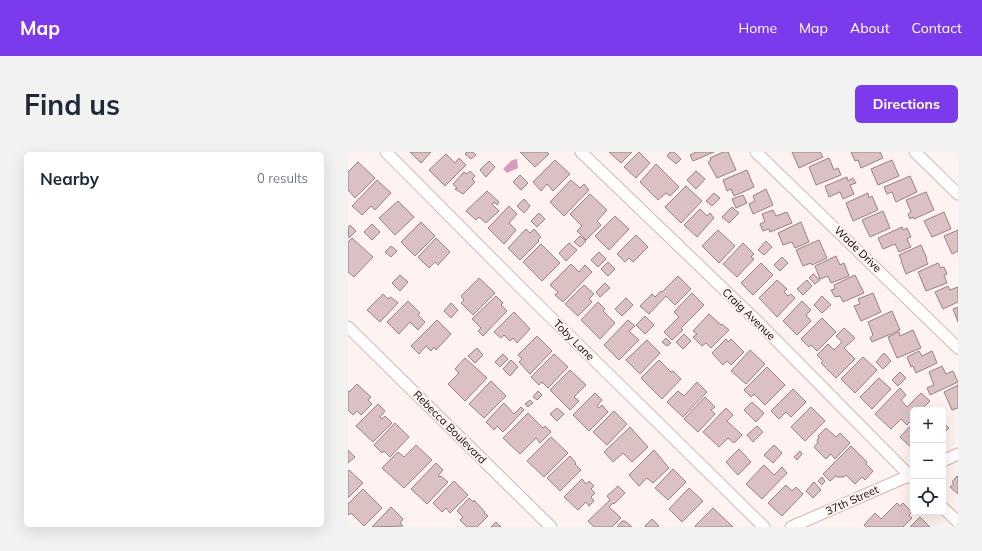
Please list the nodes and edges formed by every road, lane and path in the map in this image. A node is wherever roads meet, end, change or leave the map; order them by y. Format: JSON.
{"nodes":[{"id":1,"x":386,"y":152,"type":"edge"},
{"id":2,"x":581,"y":152,"type":"edge"},
{"id":3,"x":756,"y":152,"type":"edge"},
{"id":4,"x":916,"y":152,"type":"edge"},
{"id":5,"x":958,"y":194,"type":"edge"},
{"id":6,"x":348,"y":327,"type":"edge"},
{"id":7,"x":958,"y":348,"type":"edge"},
{"id":8,"x":958,"y":454,"type":"edge"},
{"id":9,"x":946,"y":460,"type":"edge"},
{"id":10,"x":910,"y":474,"type":"edge"},
{"id":11,"x":910,"y":477,"type":"edge"},
{"id":12,"x":946,"y":511,"type":"edge"},
{"id":13,"x":958,"y":522,"type":"edge"},
{"id":14,"x":551,"y":527,"type":"edge"},
{"id":15,"x":764,"y":527,"type":"edge"},
{"id":16,"x":791,"y":527,"type":"edge"}],
"edges":[{"from":1,"to":15,"type":"street","name":"Toby Lane"},
{"from":2,"to":10,"type":"street","name":"Craig Avenue"},
{"from":3,"to":7,"type":"street","name":"Wade Drive"},
{"from":4,"to":5,"type":"street"},
{"from":6,"to":14,"type":"street","name":"Rebecca Boulevard"},
{"from":8,"to":9,"type":"street"},
{"from":11,"to":16,"type":"street","name":"37th Street"},
{"from":12,"to":13,"type":"street"}]}
